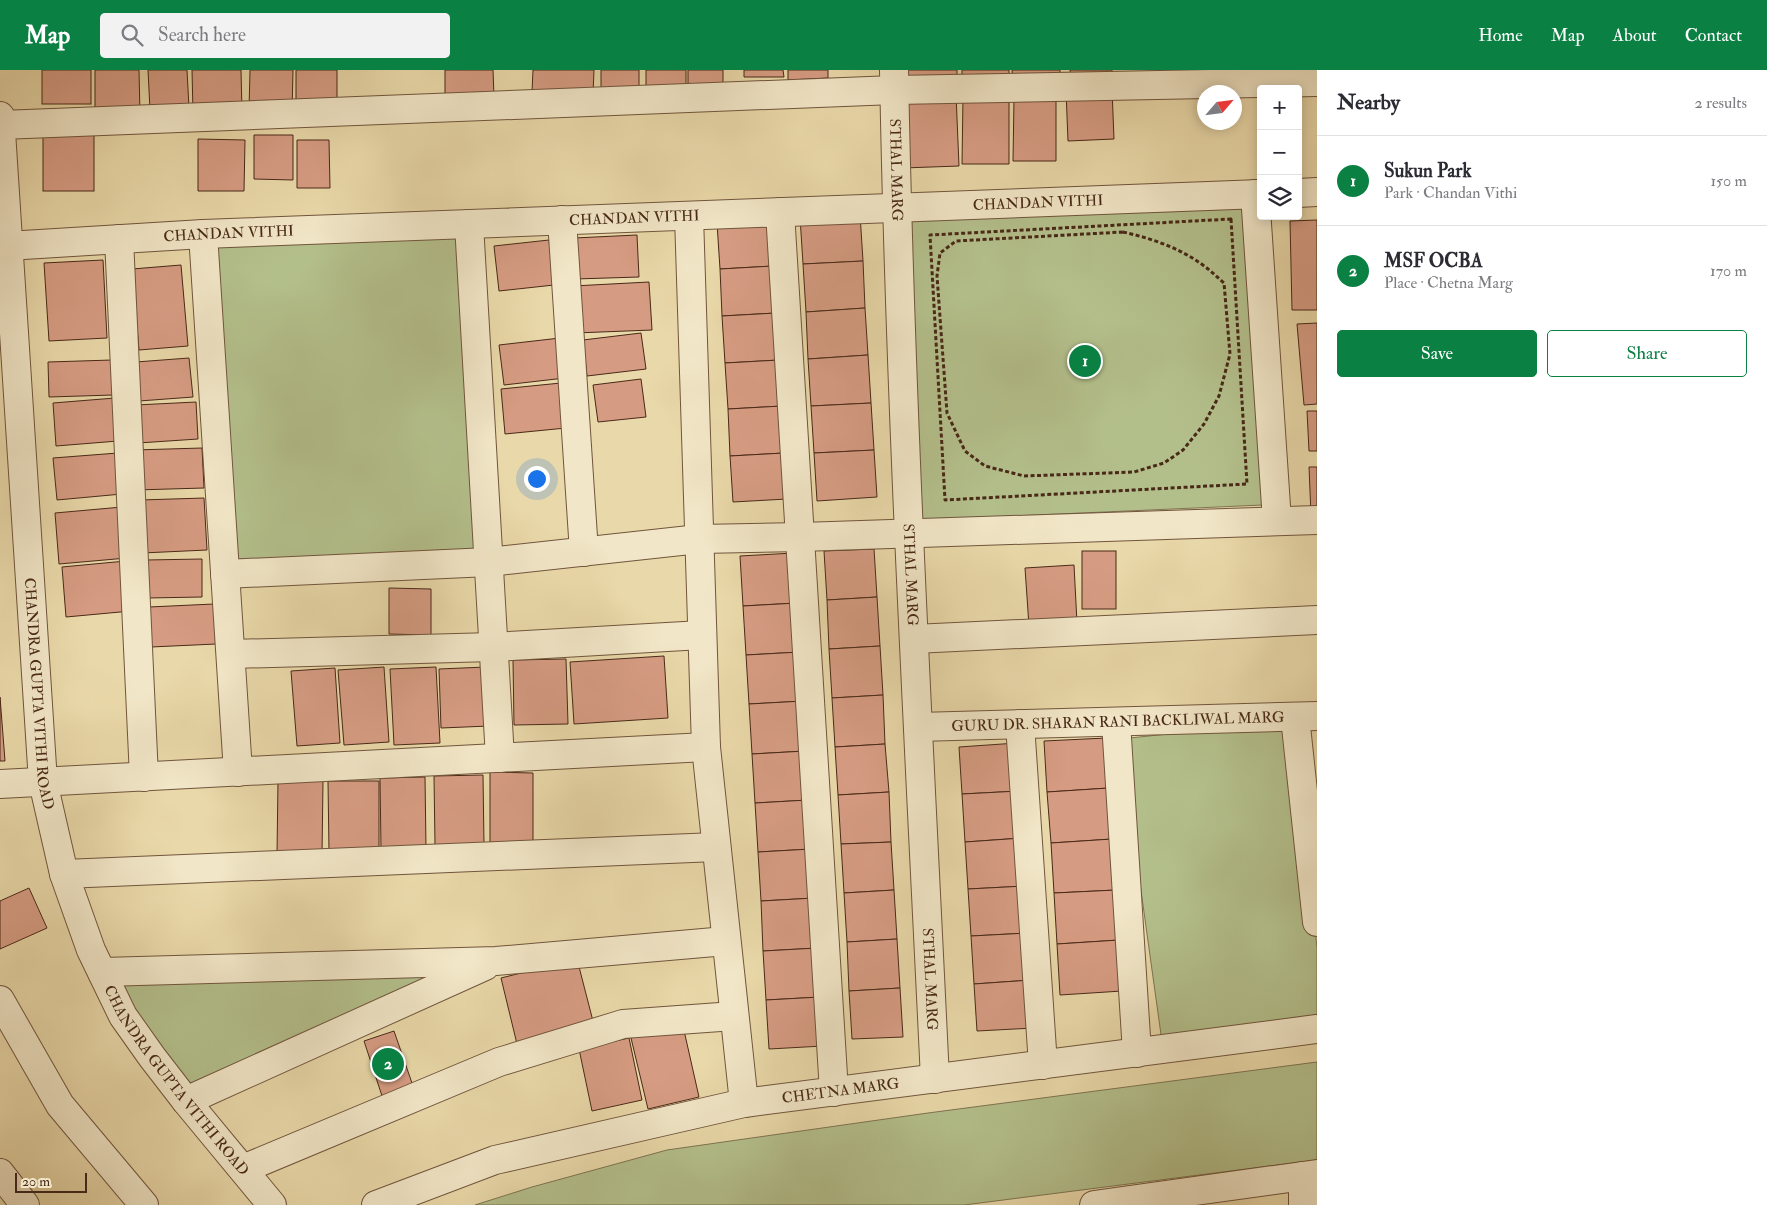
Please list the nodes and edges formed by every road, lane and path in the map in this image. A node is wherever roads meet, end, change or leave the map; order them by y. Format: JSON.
{"nodes":[{"id":1,"x":894,"y":80,"type":"edge"},
{"id":2,"x":1317,"y":82,"type":"edge"},
{"id":3,"x":0,"y":116,"type":"edge"},
{"id":4,"x":0,"y":125,"type":"edge"},
{"id":5,"x":1317,"y":192,"type":"edge"},
{"id":6,"x":1302,"y":193,"type":"edge"},
{"id":7,"x":1257,"y":194,"type":"edge"},
{"id":8,"x":897,"y":207,"type":"junction"},
{"id":9,"x":780,"y":212,"type":"junction"},
{"id":10,"x":689,"y":216,"type":"junction"},
{"id":11,"x":1231,"y":219,"type":"joint"},
{"id":12,"x":562,"y":220,"type":"junction"},
{"id":13,"x":1260,"y":220,"type":"edge"},
{"id":14,"x":469,"y":224,"type":"junction"},
{"id":15,"x":203,"y":234,"type":"junction"},
{"id":16,"x":119,"y":239,"type":"junction"},
{"id":17,"x":7,"y":246,"type":"junction"},
{"id":18,"x":1224,"y":283,"type":"joint"},
{"id":19,"x":1317,"y":520,"type":"edge"},
{"id":20,"x":1277,"y":521,"type":"junction"},
{"id":21,"x":909,"y":532,"type":"junction"},
{"id":22,"x":800,"y":537,"type":"junction"},
{"id":23,"x":699,"y":539,"type":"junction"},
{"id":24,"x":584,"y":552,"type":"junction"},
{"id":25,"x":489,"y":562,"type":"junction"},
{"id":26,"x":225,"y":574,"type":"junction"},
{"id":27,"x":1317,"y":620,"type":"edge"},
{"id":28,"x":702,"y":635,"type":"junction"},
{"id":29,"x":914,"y":639,"type":"junction"},
{"id":30,"x":493,"y":647,"type":"junction"},
{"id":31,"x":231,"y":654,"type":"junction"},
{"id":32,"x":1306,"y":716,"type":"edge"},
{"id":33,"x":1116,"y":722,"type":"junction"},
{"id":34,"x":1020,"y":724,"type":"junction"},
{"id":35,"x":918,"y":727,"type":"junction"},
{"id":36,"x":706,"y":747,"type":"junction"},
{"id":37,"x":500,"y":758,"type":"junction"},
{"id":38,"x":238,"y":772,"type":"junction"},
{"id":39,"x":144,"y":777,"type":"junction"},
{"id":40,"x":43,"y":782,"type":"junction"},
{"id":41,"x":0,"y":784,"type":"edge"},
{"id":42,"x":716,"y":847,"type":"junction"},
{"id":43,"x":64,"y":874,"type":"junction"},
{"id":44,"x":1317,"y":922,"type":"edge"},
{"id":45,"x":726,"y":941,"type":"junction"},
{"id":46,"x":496,"y":961,"type":"junction"},
{"id":47,"x":102,"y":972,"type":"junction"},
{"id":48,"x":0,"y":1000,"type":"edge"},
{"id":49,"x":734,"y":1016,"type":"junction"},
{"id":50,"x":1317,"y":1029,"type":"edge"},
{"id":51,"x":1137,"y":1053,"type":"junction"},
{"id":52,"x":1043,"y":1065,"type":"junction"},
{"id":53,"x":935,"y":1079,"type":"junction"},
{"id":54,"x":834,"y":1092,"type":"junction"},
{"id":55,"x":186,"y":1101,"type":"junction"},
{"id":56,"x":744,"y":1103,"type":"junction"},
{"id":57,"x":243,"y":1169,"type":"junction"},
{"id":58,"x":0,"y":1173,"type":"edge"},
{"id":59,"x":1310,"y":1175,"type":"edge"},
{"id":60,"x":1183,"y":1199,"type":"edge"},
{"id":61,"x":25,"y":1205,"type":"edge"},
{"id":62,"x":144,"y":1205,"type":"edge"},
{"id":63,"x":272,"y":1205,"type":"edge"},
{"id":64,"x":376,"y":1205,"type":"edge"},
{"id":65,"x":1094,"y":1205,"type":"edge"},
{"id":66,"x":1303,"y":1205,"type":"edge"}],
"edges":[{"from":1,"to":2,"type":"street"},
{"from":1,"to":4,"type":"street"},
{"from":1,"to":8,"type":"street","name":"STHAL MARG"},
{"from":3,"to":4,"type":"street","name":"CHANDRA GUPTA VITHI ROAD"},
{"from":4,"to":17,"type":"street","name":"CHANDRA GUPTA VITHI ROAD"},
{"from":5,"to":6,"type":"street"},
{"from":7,"to":8,"type":"street","name":"CHANDAN VITHI"},
{"from":8,"to":9,"type":"street","name":"CHANDAN VITHI"},
{"from":8,"to":21,"type":"street","name":"STHAL MARG"},
{"from":9,"to":10,"type":"street","name":"CHANDAN VITHI"},
{"from":9,"to":22,"type":"street"},
{"from":10,"to":12,"type":"street","name":"CHANDAN VITHI"},
{"from":10,"to":23,"type":"street"},
{"from":11,"to":11,"type":"path"},
{"from":12,"to":14,"type":"street","name":"CHANDAN VITHI"},
{"from":12,"to":24,"type":"street"},
{"from":13,"to":20,"type":"street"},
{"from":14,"to":15,"type":"street","name":"CHANDAN VITHI"},
{"from":14,"to":25,"type":"street"},
{"from":15,"to":16,"type":"street","name":"CHANDAN VITHI"},
{"from":15,"to":26,"type":"street"},
{"from":16,"to":17,"type":"street","name":"CHANDAN VITHI"},
{"from":16,"to":39,"type":"street"},
{"from":17,"to":40,"type":"street","name":"CHANDRA GUPTA VITHI ROAD"},
{"from":18,"to":18,"type":"path"},
{"from":19,"to":20,"type":"street"},
{"from":20,"to":21,"type":"street"},
{"from":21,"to":22,"type":"street"},
{"from":21,"to":29,"type":"street","name":"STHAL MARG"},
{"from":22,"to":23,"type":"street"},
{"from":22,"to":54,"type":"street"},
{"from":23,"to":24,"type":"street"},
{"from":23,"to":28,"type":"street"},
{"from":24,"to":25,"type":"street"},
{"from":25,"to":26,"type":"street"},
{"from":25,"to":30,"type":"street"},
{"from":26,"to":31,"type":"street"},
{"from":27,"to":29,"type":"street"},
{"from":28,"to":30,"type":"street"},
{"from":28,"to":36,"type":"street"},
{"from":29,"to":35,"type":"street","name":"STHAL MARG"},
{"from":30,"to":31,"type":"street"},
{"from":30,"to":37,"type":"street"},
{"from":31,"to":38,"type":"street"},
{"from":32,"to":33,"type":"street","name":"GURU DR. SHARAN RANI BACKLIWAL MARG"},
{"from":32,"to":44,"type":"street"},
{"from":33,"to":34,"type":"street","name":"GURU DR. SHARAN RANI BACKLIWAL MARG"},
{"from":33,"to":51,"type":"street"},
{"from":34,"to":35,"type":"street","name":"GURU DR. SHARAN RANI BACKLIWAL MARG"},
{"from":34,"to":52,"type":"street"},
{"from":35,"to":53,"type":"street","name":"STHAL MARG"},
{"from":36,"to":37,"type":"street"},
{"from":36,"to":42,"type":"street"},
{"from":37,"to":38,"type":"street"},
{"from":38,"to":39,"type":"street"},
{"from":39,"to":40,"type":"street"},
{"from":40,"to":41,"type":"street"},
{"from":40,"to":43,"type":"street","name":"CHANDRA GUPTA VITHI ROAD"},
{"from":42,"to":43,"type":"street"},
{"from":42,"to":45,"type":"street"},
{"from":43,"to":47,"type":"street","name":"CHANDRA GUPTA VITHI ROAD"},
{"from":45,"to":46,"type":"street"},
{"from":45,"to":49,"type":"street"},
{"from":46,"to":47,"type":"street"},
{"from":46,"to":55,"type":"street"},
{"from":47,"to":55,"type":"street","name":"CHANDRA GUPTA VITHI ROAD"},
{"from":48,"to":62,"type":"street"},
{"from":49,"to":56,"type":"street"},
{"from":49,"to":57,"type":"street"},
{"from":50,"to":51,"type":"street","name":"CHETNA MARG"},
{"from":51,"to":52,"type":"street","name":"CHETNA MARG"},
{"from":52,"to":53,"type":"street","name":"CHETNA MARG"},
{"from":53,"to":54,"type":"street","name":"CHETNA MARG"},
{"from":54,"to":56,"type":"street","name":"CHETNA MARG"},
{"from":55,"to":57,"type":"street","name":"CHANDRA GUPTA VITHI ROAD"},
{"from":56,"to":64,"type":"street","name":"CHETNA MARG"},
{"from":57,"to":63,"type":"street","name":"CHANDRA GUPTA VITHI ROAD"},
{"from":58,"to":61,"type":"street"},
{"from":59,"to":60,"type":"street"},
{"from":59,"to":66,"type":"street"},
{"from":60,"to":65,"type":"street"}]}
